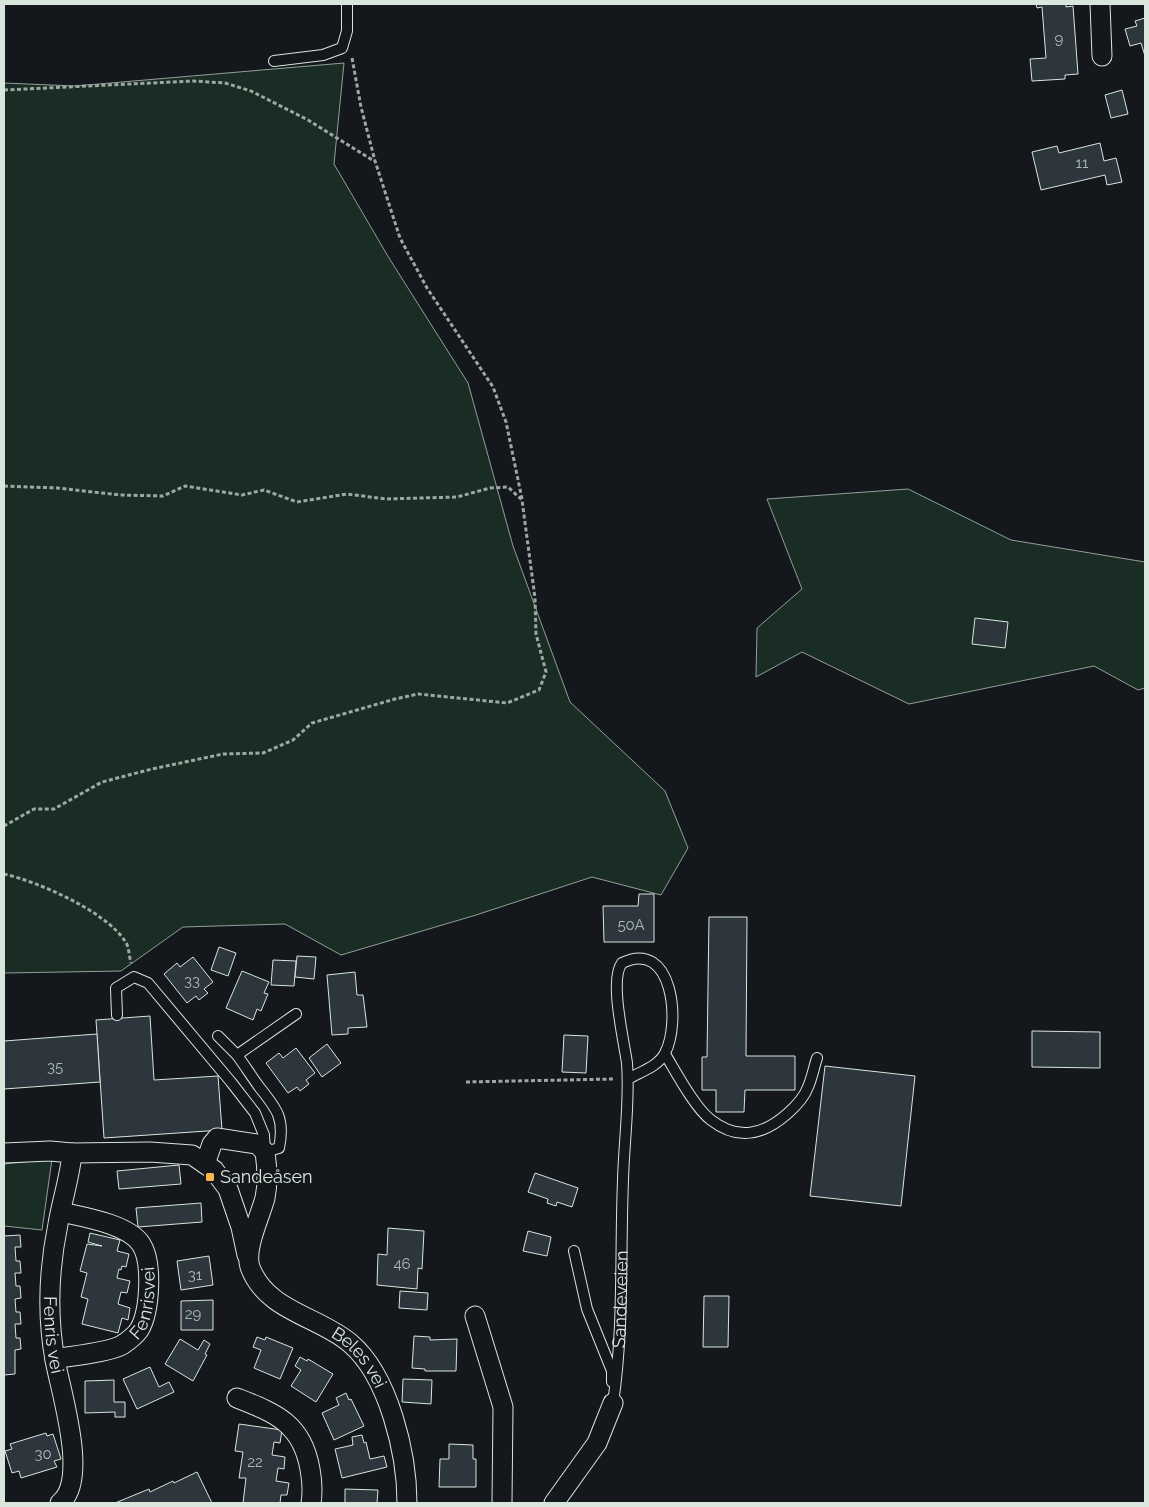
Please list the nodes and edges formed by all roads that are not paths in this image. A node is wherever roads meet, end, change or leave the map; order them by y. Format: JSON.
{"nodes":[{"id":1,"x":347,"y":4,"type":"edge"},
{"id":2,"x":1100,"y":4,"type":"edge"},
{"id":3,"x":1102,"y":56,"type":"dead end"},
{"id":4,"x":274,"y":61,"type":"dead end"},
{"id":5,"x":296,"y":1014,"type":"dead end"},
{"id":6,"x":117,"y":1015,"type":"dead end"},
{"id":7,"x":218,"y":1036,"type":"dead end"},
{"id":8,"x":665,"y":1054,"type":"junction"},
{"id":9,"x":237,"y":1055,"type":"junction"},
{"id":10,"x":817,"y":1058,"type":"dead end"},
{"id":11,"x":628,"y":1079,"type":"junction"},
{"id":12,"x":265,"y":1152,"type":"junction"},
{"id":13,"x":4,"y":1153,"type":"edge"},
{"id":14,"x":71,"y":1159,"type":"junction"},
{"id":15,"x":205,"y":1164,"type":"junction"},
{"id":16,"x":61,"y":1212,"type":"junction"},
{"id":17,"x":574,"y":1251,"type":"dead end"},
{"id":18,"x":248,"y":1256,"type":"junction"},
{"id":19,"x":475,"y":1316,"type":"dead end"},
{"id":20,"x":55,"y":1360,"type":"junction"},
{"id":21,"x":236,"y":1398,"type":"dead end"},
{"id":22,"x":613,"y":1403,"type":"junction"},
{"id":23,"x":61,"y":1503,"type":"edge"},
{"id":24,"x":311,"y":1503,"type":"edge"},
{"id":25,"x":407,"y":1503,"type":"edge"},
{"id":26,"x":502,"y":1503,"type":"edge"},
{"id":27,"x":554,"y":1503,"type":"edge"}],
"edges":[{"from":1,"to":4,"type":"lane"},
{"from":2,"to":3,"type":"street"},
{"from":5,"to":9,"type":"lane"},
{"from":6,"to":12,"type":"lane"},
{"from":7,"to":9,"type":"lane"},
{"from":8,"to":10,"type":"lane"},
{"from":8,"to":11,"type":"lane"},
{"from":8,"to":11,"type":"lane","name":"Sandeveien"},
{"from":9,"to":12,"type":"lane"},
{"from":11,"to":22,"type":"lane","name":"Sandeveien"},
{"from":12,"to":15,"type":"street"},
{"from":12,"to":18,"type":"street"},
{"from":13,"to":14,"type":"street","name":"Beles vei"},
{"from":14,"to":15,"type":"street","name":"Beles vei"},
{"from":14,"to":16,"type":"street","name":"Fenris vei"},
{"from":15,"to":18,"type":"street","name":"Beles vei"},
{"from":16,"to":20,"type":"street","name":"Fenris vei"},
{"from":16,"to":20,"type":"street","name":"Fenrisvei"},
{"from":17,"to":22,"type":"lane"},
{"from":18,"to":25,"type":"street","name":"Beles vei"},
{"from":19,"to":26,"type":"street"},
{"from":20,"to":23,"type":"street","name":"Fenris vei"},
{"from":21,"to":24,"type":"street"},
{"from":22,"to":27,"type":"street","name":"Sandeveien"}]}
